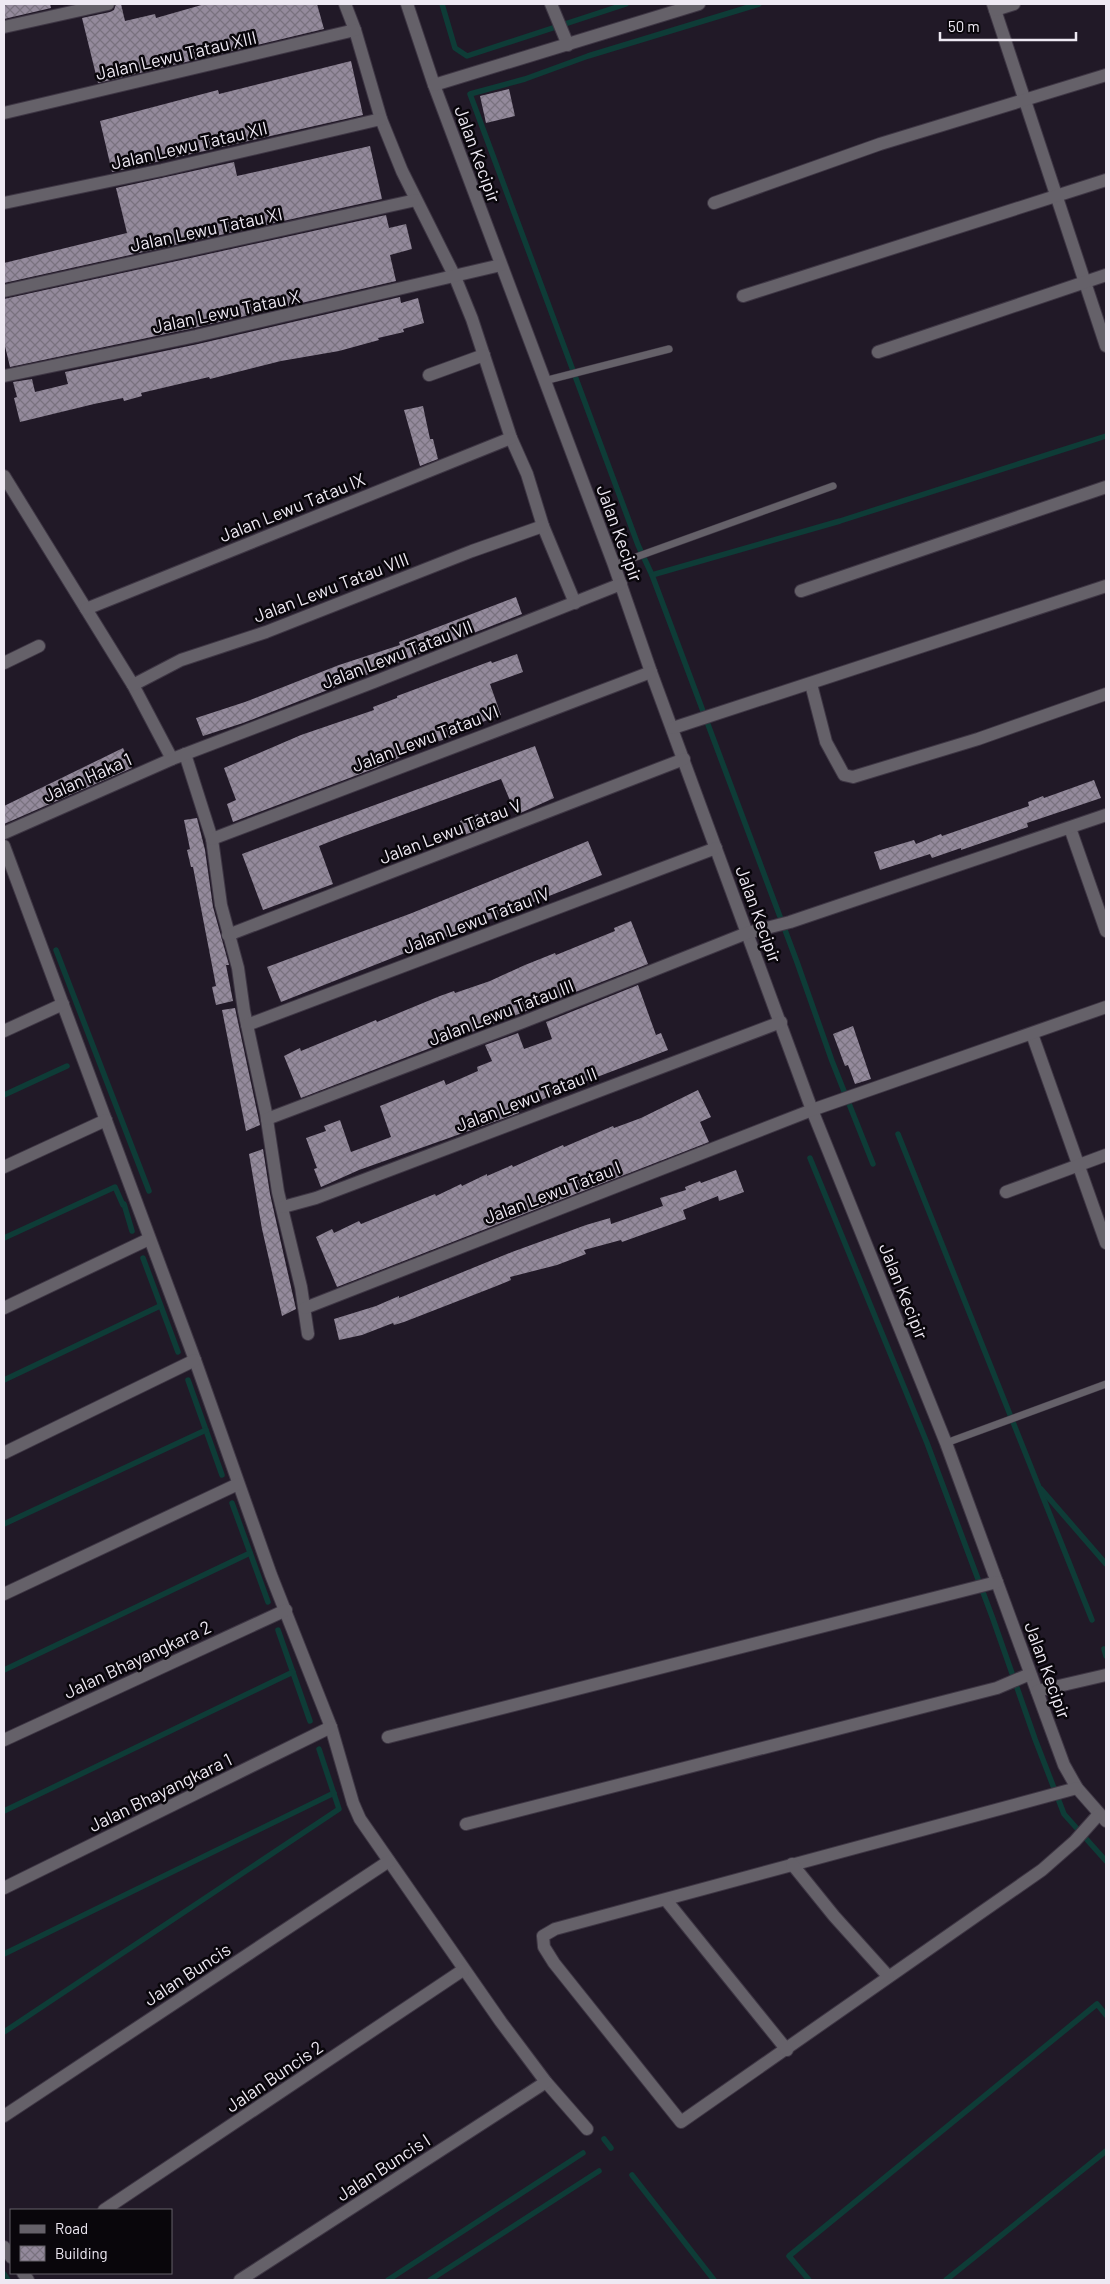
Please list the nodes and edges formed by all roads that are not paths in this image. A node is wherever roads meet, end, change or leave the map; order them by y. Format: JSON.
{"nodes":[{"id":1,"x":108,"y":4,"type":"edge"},
{"id":2,"x":345,"y":4,"type":"edge"},
{"id":3,"x":407,"y":4,"type":"edge"},
{"id":4,"x":699,"y":4,"type":"edge"},
{"id":5,"x":1014,"y":4,"type":"edge"},
{"id":6,"x":994,"y":7,"type":"edge"},
{"id":7,"x":553,"y":9,"type":"edge"},
{"id":8,"x":4,"y":27,"type":"edge"},
{"id":9,"x":355,"y":30,"type":"junction"},
{"id":10,"x":566,"y":39,"type":"junction"},
{"id":11,"x":1106,"y":75,"type":"edge"},
{"id":12,"x":434,"y":85,"type":"junction"},
{"id":13,"x":1025,"y":100,"type":"junction"},
{"id":14,"x":4,"y":113,"type":"edge"},
{"id":15,"x":381,"y":119,"type":"junction"},
{"id":16,"x":1106,"y":180,"type":"edge"},
{"id":17,"x":1056,"y":196,"type":"junction"},
{"id":18,"x":416,"y":200,"type":"junction"},
{"id":19,"x":4,"y":203,"type":"edge"},
{"id":20,"x":714,"y":203,"type":"dead end"},
{"id":21,"x":501,"y":265,"type":"junction"},
{"id":22,"x":1106,"y":275,"type":"edge"},
{"id":23,"x":455,"y":277,"type":"junction"},
{"id":24,"x":1085,"y":282,"type":"junction"},
{"id":25,"x":4,"y":291,"type":"edge"},
{"id":26,"x":743,"y":296,"type":"dead end"},
{"id":27,"x":1106,"y":346,"type":"edge"},
{"id":28,"x":668,"y":349,"type":"dead end"},
{"id":29,"x":878,"y":352,"type":"dead end"},
{"id":30,"x":484,"y":355,"type":"junction"},
{"id":31,"x":429,"y":375,"type":"dead end"},
{"id":32,"x":4,"y":376,"type":"edge"},
{"id":33,"x":544,"y":381,"type":"junction"},
{"id":34,"x":511,"y":438,"type":"junction"},
{"id":35,"x":4,"y":476,"type":"edge"},
{"id":36,"x":833,"y":486,"type":"dead end"},
{"id":37,"x":1106,"y":487,"type":"edge"},
{"id":38,"x":543,"y":526,"type":"junction"},
{"id":39,"x":614,"y":565,"type":"junction"},
{"id":40,"x":621,"y":584,"type":"junction"},
{"id":41,"x":1106,"y":586,"type":"edge"},
{"id":42,"x":801,"y":591,"type":"dead end"},
{"id":43,"x":575,"y":603,"type":"junction"},
{"id":44,"x":86,"y":609,"type":"junction"},
{"id":45,"x":39,"y":646,"type":"dead end"},
{"id":46,"x":4,"y":663,"type":"edge"},
{"id":47,"x":650,"y":672,"type":"junction"},
{"id":48,"x":812,"y":684,"type":"junction"},
{"id":49,"x":133,"y":685,"type":"junction"},
{"id":50,"x":1106,"y":694,"type":"edge"},
{"id":51,"x":672,"y":728,"type":"junction"},
{"id":52,"x":185,"y":754,"type":"junction"},
{"id":53,"x":172,"y":759,"type":"junction"},
{"id":54,"x":684,"y":759,"type":"junction"},
{"id":55,"x":1106,"y":815,"type":"edge"},
{"id":56,"x":1070,"y":828,"type":"junction"},
{"id":57,"x":4,"y":834,"type":"edge"},
{"id":58,"x":212,"y":840,"type":"junction"},
{"id":59,"x":4,"y":846,"type":"edge"},
{"id":60,"x":716,"y":848,"type":"junction"},
{"id":61,"x":1106,"y":931,"type":"edge"},
{"id":62,"x":747,"y":933,"type":"junction"},
{"id":63,"x":228,"y":935,"type":"junction"},
{"id":64,"x":63,"y":1004,"type":"junction"},
{"id":65,"x":1106,"y":1007,"type":"edge"},
{"id":66,"x":781,"y":1022,"type":"junction"},
{"id":67,"x":247,"y":1025,"type":"junction"},
{"id":68,"x":4,"y":1031,"type":"edge"},
{"id":69,"x":1032,"y":1034,"type":"junction"},
{"id":70,"x":812,"y":1110,"type":"junction"},
{"id":71,"x":267,"y":1119,"type":"junction"},
{"id":72,"x":106,"y":1120,"type":"junction"},
{"id":73,"x":1106,"y":1155,"type":"edge"},
{"id":74,"x":1079,"y":1165,"type":"junction"},
{"id":75,"x":4,"y":1166,"type":"edge"},
{"id":76,"x":1006,"y":1192,"type":"dead end"},
{"id":77,"x":283,"y":1207,"type":"junction"},
{"id":78,"x":150,"y":1239,"type":"junction"},
{"id":79,"x":1106,"y":1243,"type":"edge"},
{"id":80,"x":4,"y":1308,"type":"edge"},
{"id":81,"x":305,"y":1308,"type":"junction"},
{"id":82,"x":308,"y":1334,"type":"dead end"},
{"id":83,"x":195,"y":1360,"type":"junction"},
{"id":84,"x":1106,"y":1384,"type":"edge"},
{"id":85,"x":946,"y":1443,"type":"junction"},
{"id":86,"x":4,"y":1453,"type":"edge"},
{"id":87,"x":238,"y":1484,"type":"junction"},
{"id":88,"x":992,"y":1583,"type":"junction"},
{"id":89,"x":4,"y":1594,"type":"edge"},
{"id":90,"x":286,"y":1610,"type":"junction"},
{"id":91,"x":1030,"y":1674,"type":"junction"},
{"id":92,"x":1106,"y":1675,"type":"edge"},
{"id":93,"x":1037,"y":1691,"type":"junction"},
{"id":94,"x":331,"y":1727,"type":"junction"},
{"id":95,"x":388,"y":1737,"type":"dead end"},
{"id":96,"x":4,"y":1740,"type":"edge"},
{"id":97,"x":1077,"y":1788,"type":"junction"},
{"id":98,"x":1103,"y":1817,"type":"edge"},
{"id":99,"x":466,"y":1824,"type":"dead end"},
{"id":100,"x":389,"y":1861,"type":"junction"},
{"id":101,"x":792,"y":1864,"type":"junction"},
{"id":102,"x":4,"y":1888,"type":"edge"},
{"id":103,"x":666,"y":1900,"type":"junction"},
{"id":104,"x":463,"y":1970,"type":"junction"},
{"id":105,"x":888,"y":1976,"type":"junction"},
{"id":106,"x":787,"y":2050,"type":"junction"},
{"id":107,"x":546,"y":2082,"type":"junction"},
{"id":108,"x":4,"y":2116,"type":"edge"},
{"id":109,"x":587,"y":2129,"type":"dead end"},
{"id":110,"x":105,"y":2209,"type":"edge"},
{"id":111,"x":240,"y":2280,"type":"edge"}],
"edges":[{"from":1,"to":8,"type":"street"},
{"from":2,"to":9,"type":"street"},
{"from":3,"to":12,"type":"street","name":"Jalan Kecipir"},
{"from":4,"to":10,"type":"street"},
{"from":5,"to":6,"type":"street"},
{"from":6,"to":13,"type":"street"},
{"from":7,"to":10,"type":"street"},
{"from":9,"to":14,"type":"street","name":"Jalan Lewu Tatau XIII"},
{"from":9,"to":15,"type":"street"},
{"from":10,"to":12,"type":"street"},
{"from":11,"to":13,"type":"street"},
{"from":12,"to":21,"type":"street","name":"Jalan Kecipir"},
{"from":13,"to":17,"type":"street"},
{"from":13,"to":20,"type":"street"},
{"from":15,"to":18,"type":"street"},
{"from":15,"to":19,"type":"street","name":"Jalan Lewu Tatau XII"},
{"from":16,"to":17,"type":"street"},
{"from":17,"to":24,"type":"street"},
{"from":17,"to":26,"type":"street"},
{"from":18,"to":23,"type":"street"},
{"from":18,"to":25,"type":"street","name":"Jalan Lewu Tatau XI"},
{"from":21,"to":23,"type":"street","name":"Jalan Lewu Tatau X"},
{"from":21,"to":33,"type":"street","name":"Jalan Kecipir"},
{"from":22,"to":24,"type":"street"},
{"from":23,"to":30,"type":"street"},
{"from":23,"to":32,"type":"street","name":"Jalan Lewu Tatau X"},
{"from":24,"to":27,"type":"street"},
{"from":24,"to":29,"type":"street"},
{"from":28,"to":33,"type":"lane"},
{"from":30,"to":31,"type":"street"},
{"from":30,"to":34,"type":"street"},
{"from":33,"to":39,"type":"street","name":"Jalan Kecipir"},
{"from":34,"to":38,"type":"street"},
{"from":34,"to":44,"type":"street","name":"Jalan Lewu Tatau IX"},
{"from":35,"to":44,"type":"street"},
{"from":36,"to":39,"type":"lane"},
{"from":37,"to":42,"type":"street"},
{"from":38,"to":43,"type":"street"},
{"from":38,"to":49,"type":"street","name":"Jalan Lewu Tatau VIII"},
{"from":39,"to":40,"type":"street","name":"Jalan Kecipir"},
{"from":40,"to":43,"type":"street","name":"Jalan Lewu Tatau VII"},
{"from":40,"to":47,"type":"street","name":"Jalan Kecipir"},
{"from":41,"to":48,"type":"street"},
{"from":43,"to":52,"type":"street","name":"Jalan Lewu Tatau VII"},
{"from":44,"to":49,"type":"street"},
{"from":45,"to":46,"type":"street"},
{"from":47,"to":51,"type":"street","name":"Jalan Kecipir"},
{"from":47,"to":58,"type":"street","name":"Jalan Lewu Tatau VI"},
{"from":48,"to":50,"type":"street"},
{"from":48,"to":51,"type":"street"},
{"from":49,"to":53,"type":"street"},
{"from":51,"to":54,"type":"street","name":"Jalan Kecipir"},
{"from":52,"to":53,"type":"street","name":"Jalan Haka 1"},
{"from":52,"to":58,"type":"street"},
{"from":53,"to":57,"type":"street","name":"Jalan Haka 1"},
{"from":54,"to":60,"type":"street","name":"Jalan Kecipir"},
{"from":54,"to":63,"type":"street","name":"Jalan Lewu Tatau V"},
{"from":55,"to":56,"type":"street","name":"Jalan Lewu Tatau III"},
{"from":56,"to":61,"type":"street"},
{"from":56,"to":62,"type":"street","name":"Jalan Lewu Tatau III"},
{"from":58,"to":63,"type":"street"},
{"from":59,"to":64,"type":"street"},
{"from":60,"to":62,"type":"street","name":"Jalan Kecipir"},
{"from":60,"to":67,"type":"street","name":"Jalan Lewu Tatau IV"},
{"from":62,"to":66,"type":"street","name":"Jalan Kecipir"},
{"from":62,"to":71,"type":"street","name":"Jalan Lewu Tatau III"},
{"from":63,"to":67,"type":"street"},
{"from":64,"to":68,"type":"street"},
{"from":64,"to":72,"type":"street"},
{"from":65,"to":69,"type":"street","name":"Jalan Lewu Tatau I"},
{"from":66,"to":70,"type":"street","name":"Jalan Kecipir"},
{"from":66,"to":77,"type":"street","name":"Jalan Lewu Tatau II"},
{"from":67,"to":71,"type":"street"},
{"from":69,"to":70,"type":"street","name":"Jalan Lewu Tatau I"},
{"from":69,"to":74,"type":"street"},
{"from":70,"to":81,"type":"street","name":"Jalan Lewu Tatau I"},
{"from":70,"to":85,"type":"street","name":"Jalan Kecipir"},
{"from":71,"to":77,"type":"street"},
{"from":72,"to":75,"type":"street"},
{"from":72,"to":78,"type":"street"},
{"from":73,"to":74,"type":"street"},
{"from":74,"to":76,"type":"street"},
{"from":74,"to":79,"type":"street"},
{"from":77,"to":81,"type":"street"},
{"from":78,"to":80,"type":"street"},
{"from":78,"to":83,"type":"street"},
{"from":81,"to":82,"type":"street"},
{"from":83,"to":86,"type":"street"},
{"from":83,"to":87,"type":"street"},
{"from":84,"to":85,"type":"lane"},
{"from":85,"to":88,"type":"street","name":"Jalan Kecipir"},
{"from":87,"to":89,"type":"street"},
{"from":87,"to":90,"type":"street"},
{"from":88,"to":91,"type":"street","name":"Jalan Kecipir"},
{"from":88,"to":95,"type":"street"},
{"from":90,"to":94,"type":"street"},
{"from":90,"to":96,"type":"street","name":"Jalan Bhayangkara 2"},
{"from":91,"to":93,"type":"street","name":"Jalan Kecipir"},
{"from":91,"to":99,"type":"street"},
{"from":92,"to":93,"type":"street"},
{"from":93,"to":97,"type":"street","name":"Jalan Kecipir"},
{"from":94,"to":100,"type":"street"},
{"from":94,"to":102,"type":"street","name":"Jalan Bhayangkara 1"},
{"from":97,"to":98,"type":"street","name":"Jalan Kecipir"},
{"from":97,"to":101,"type":"street"},
{"from":98,"to":105,"type":"street"},
{"from":100,"to":104,"type":"street"},
{"from":100,"to":108,"type":"street","name":"Jalan Buncis"},
{"from":101,"to":103,"type":"street"},
{"from":101,"to":105,"type":"street"},
{"from":103,"to":106,"type":"street"},
{"from":103,"to":106,"type":"street"},
{"from":104,"to":107,"type":"street"},
{"from":104,"to":110,"type":"street","name":"Jalan Buncis 2"},
{"from":105,"to":106,"type":"street"},
{"from":107,"to":109,"type":"street"},
{"from":107,"to":111,"type":"street","name":"Jalan Buncis I"}]}
